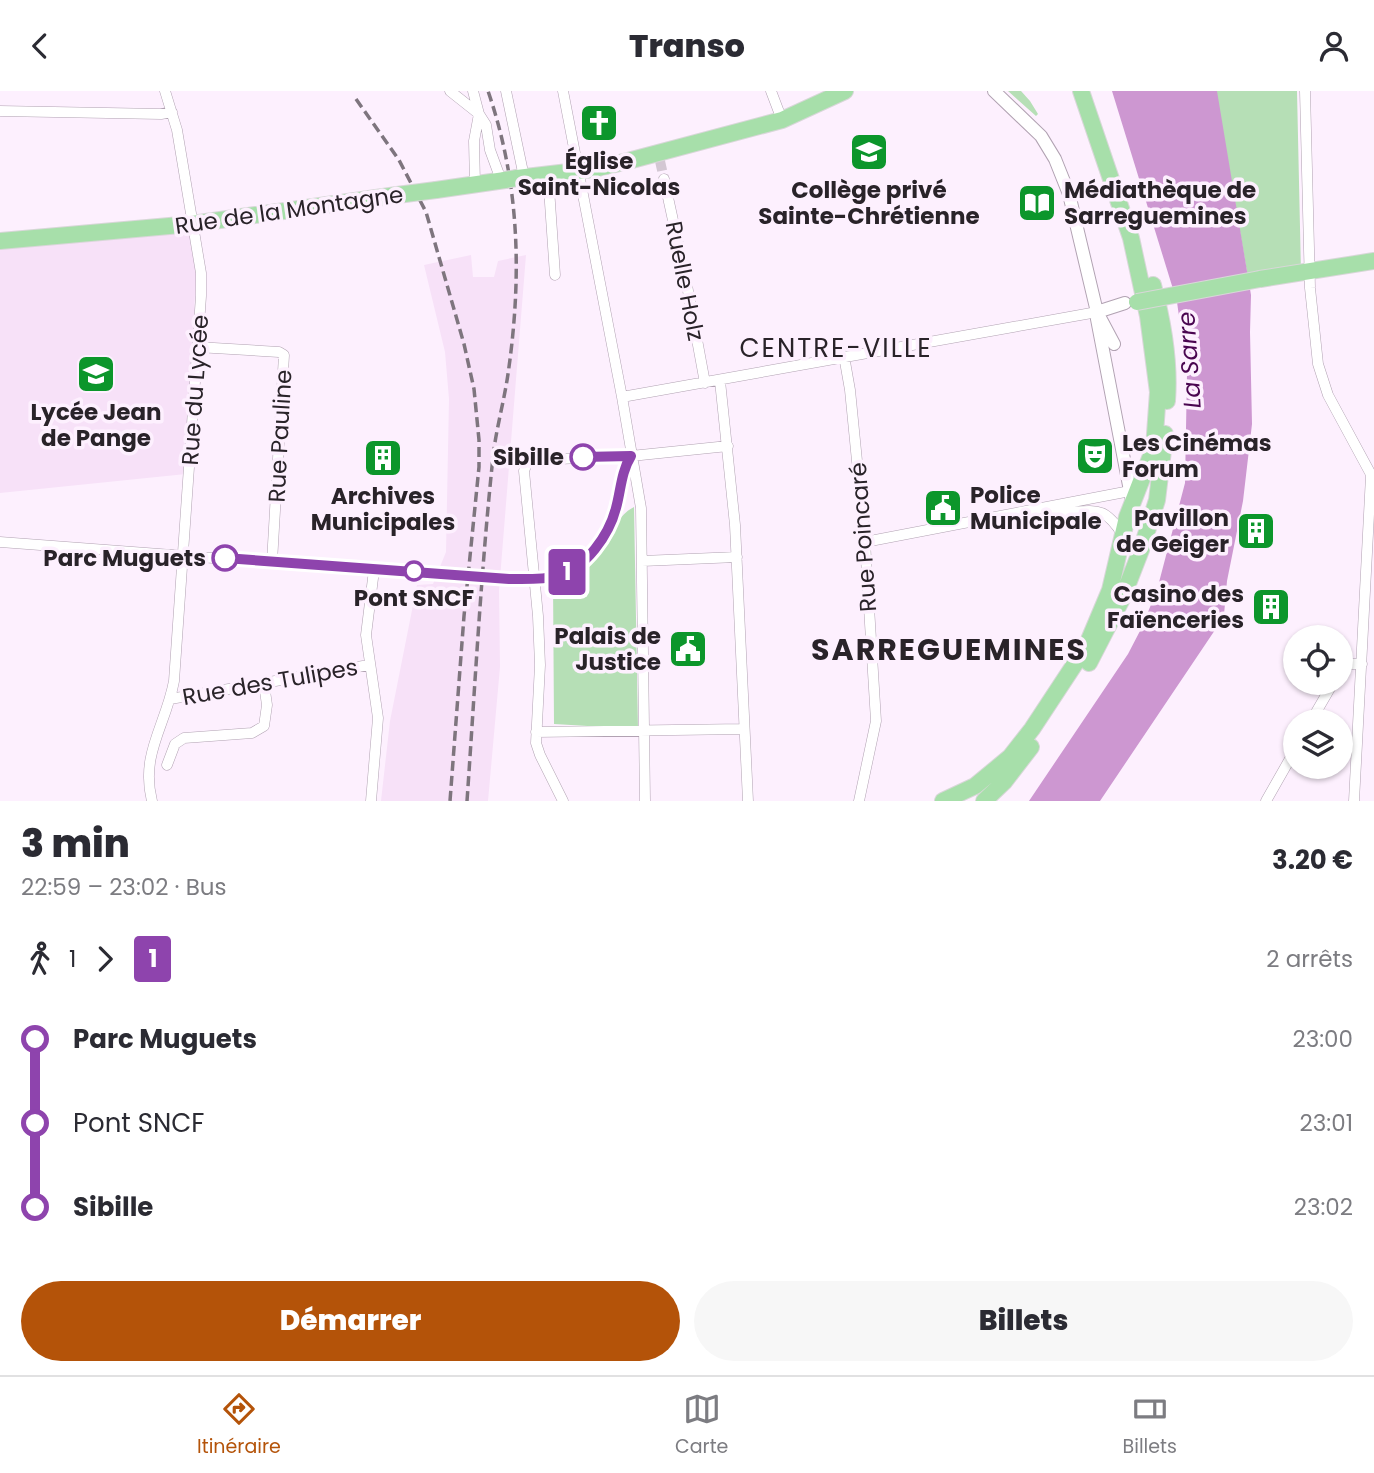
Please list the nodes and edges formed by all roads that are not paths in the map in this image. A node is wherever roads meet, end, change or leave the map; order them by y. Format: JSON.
{"nodes":[{"id":1,"x":165,"y":91,"type":"edge"},
{"id":2,"x":450,"y":91,"type":"edge"},
{"id":3,"x":472,"y":91,"type":"edge"},
{"id":4,"x":506,"y":91,"type":"edge"},
{"id":5,"x":563,"y":91,"type":"edge"},
{"id":6,"x":771,"y":91,"type":"edge"},
{"id":7,"x":845,"y":91,"type":"edge"},
{"id":8,"x":994,"y":91,"type":"edge"},
{"id":9,"x":1081,"y":91,"type":"edge"},
{"id":10,"x":1090,"y":91,"type":"edge"},
{"id":11,"x":1305,"y":91,"type":"edge"},
{"id":12,"x":0,"y":111,"type":"edge"},
{"id":13,"x":172,"y":112,"type":"junction"},
{"id":14,"x":479,"y":114,"type":"junction"},
{"id":15,"x":782,"y":120,"type":"junction"},
{"id":16,"x":577,"y":170,"type":"junction"},
{"id":17,"x":548,"y":174,"type":"junction"},
{"id":18,"x":512,"y":179,"type":"junction"},
{"id":19,"x":664,"y":179,"type":"tunnel mouth"},
{"id":20,"x":475,"y":184,"type":"junction"},
{"id":21,"x":192,"y":224,"type":"junction"},
{"id":22,"x":0,"y":241,"type":"edge"},
{"id":23,"x":1374,"y":261,"type":"edge"},
{"id":24,"x":1311,"y":271,"type":"junction"},
{"id":25,"x":555,"y":275,"type":"dead end"},
{"id":26,"x":1131,"y":302,"type":"joint"},
{"id":27,"x":1097,"y":312,"type":"junction"},
{"id":28,"x":1114,"y":344,"type":"dead end"},
{"id":29,"x":197,"y":347,"type":"junction"},
{"id":30,"x":844,"y":356,"type":"junction"},
{"id":31,"x":719,"y":380,"type":"junction"},
{"id":32,"x":705,"y":383,"type":"junction"},
{"id":33,"x":622,"y":397,"type":"junction"},
{"id":34,"x":728,"y":446,"type":"junction"},
{"id":35,"x":631,"y":456,"type":"junction"},
{"id":36,"x":1372,"y":478,"type":"edge"},
{"id":37,"x":1136,"y":492,"type":"junction"},
{"id":38,"x":1041,"y":509,"type":"junction"},
{"id":39,"x":1055,"y":510,"type":"junction"},
{"id":40,"x":1123,"y":535,"type":"junction"},
{"id":41,"x":0,"y":542,"type":"edge"},
{"id":42,"x":865,"y":542,"type":"junction"},
{"id":43,"x":184,"y":556,"type":"junction"},
{"id":44,"x":737,"y":557,"type":"junction"},
{"id":45,"x":642,"y":561,"type":"junction"},
{"id":46,"x":272,"y":562,"type":"junction"},
{"id":47,"x":374,"y":570,"type":"junction"},
{"id":48,"x":1353,"y":664,"type":"edge"},
{"id":49,"x":1362,"y":664,"type":"junction"},
{"id":50,"x":369,"y":665,"type":"junction"},
{"id":51,"x":264,"y":684,"type":"junction"},
{"id":52,"x":170,"y":699,"type":"junction"},
{"id":53,"x":743,"y":729,"type":"junction"},
{"id":54,"x":644,"y":730,"type":"junction"},
{"id":55,"x":536,"y":732,"type":"junction"},
{"id":56,"x":167,"y":765,"type":"dead end"},
{"id":57,"x":1283,"y":771,"type":"edge"},
{"id":58,"x":152,"y":801,"type":"edge"},
{"id":59,"x":371,"y":801,"type":"edge"},
{"id":60,"x":563,"y":801,"type":"edge"},
{"id":61,"x":645,"y":801,"type":"edge"},
{"id":62,"x":748,"y":801,"type":"edge"},
{"id":63,"x":859,"y":801,"type":"edge"},
{"id":64,"x":943,"y":801,"type":"edge"},
{"id":65,"x":984,"y":801,"type":"edge"},
{"id":66,"x":1266,"y":801,"type":"edge"},
{"id":67,"x":1354,"y":801,"type":"edge"}],
"edges":[{"from":1,"to":13,"type":"street","name":"Rue du Lycée"},
{"from":2,"to":14,"type":"street"},
{"from":3,"to":14,"type":"street"},
{"from":4,"to":18,"type":"street"},
{"from":5,"to":16,"type":"street"},
{"from":6,"to":15,"type":"street"},
{"from":7,"to":15,"type":"main road","name":"Rue de la Montagne"},
{"from":8,"to":27,"type":"street"},
{"from":9,"to":37,"type":"main road"},
{"from":10,"to":65,"type":"main road"},
{"from":11,"to":24,"type":"street"},
{"from":12,"to":13,"type":"street"},
{"from":13,"to":21,"type":"street","name":"Rue du Lycée"},
{"from":14,"to":18,"type":"street"},
{"from":14,"to":20,"type":"street"},
{"from":15,"to":16,"type":"main road","name":"Rue de la Montagne"},
{"from":16,"to":17,"type":"main road","name":"Rue de la Montagne"},
{"from":16,"to":33,"type":"street"},
{"from":17,"to":18,"type":"main road","name":"Rue de la Montagne"},
{"from":17,"to":25,"type":"street"},
{"from":18,"to":20,"type":"main road","name":"Rue de la Montagne"},
{"from":19,"to":32,"type":"street","name":"Ruelle Holz"},
{"from":20,"to":21,"type":"main road","name":"Rue de la Montagne","bridge":true},
{"from":21,"to":22,"type":"main road","name":"Rue de la Montagne"},
{"from":21,"to":29,"type":"street","name":"Rue du Lycée"},
{"from":23,"to":24,"type":"main road"},
{"from":24,"to":26,"type":"main road","bridge":true},
{"from":24,"to":36,"type":"street"},
{"from":26,"to":27,"type":"street"},
{"from":27,"to":28,"type":"street"},
{"from":27,"to":30,"type":"street"},
{"from":27,"to":37,"type":"street"},
{"from":29,"to":43,"type":"street","name":"Rue du Lycée"},
{"from":29,"to":46,"type":"street","name":"Rue Pauline"},
{"from":30,"to":31,"type":"street"},
{"from":30,"to":42,"type":"street","name":"Rue Poincaré"},
{"from":31,"to":32,"type":"street"},
{"from":31,"to":34,"type":"street"},
{"from":32,"to":33,"type":"street"},
{"from":33,"to":35,"type":"street"},
{"from":34,"to":35,"type":"street"},
{"from":34,"to":44,"type":"street"},
{"from":35,"to":45,"type":"street"},
{"from":35,"to":47,"type":"street","bridge":true},
{"from":35,"to":55,"type":"street"},
{"from":36,"to":49,"type":"street"},
{"from":37,"to":38,"type":"street"},
{"from":37,"to":39,"type":"street"},
{"from":37,"to":40,"type":"main road"},
{"from":38,"to":39,"type":"street"},
{"from":38,"to":42,"type":"street"},
{"from":39,"to":40,"type":"street"},
{"from":40,"to":64,"type":"main road"},
{"from":41,"to":43,"type":"street"},
{"from":42,"to":63,"type":"street","name":"Rue Poincaré"},
{"from":43,"to":46,"type":"street"},
{"from":43,"to":52,"type":"street","name":"Rue du Lycée"},
{"from":44,"to":45,"type":"street"},
{"from":44,"to":53,"type":"street"},
{"from":45,"to":54,"type":"street"},
{"from":46,"to":47,"type":"street"},
{"from":47,"to":50,"type":"street"},
{"from":48,"to":49,"type":"street"},
{"from":49,"to":67,"type":"street"},
{"from":50,"to":51,"type":"street","name":"Rue des Tulipes"},
{"from":50,"to":59,"type":"street"},
{"from":51,"to":52,"type":"street","name":"Rue des Tulipes"},
{"from":51,"to":56,"type":"street"},
{"from":52,"to":58,"type":"street","name":"Rue du Lycée"},
{"from":53,"to":54,"type":"street"},
{"from":53,"to":62,"type":"street"},
{"from":54,"to":55,"type":"street"},
{"from":54,"to":61,"type":"street"},
{"from":55,"to":60,"type":"street"},
{"from":57,"to":66,"type":"street"}]}
